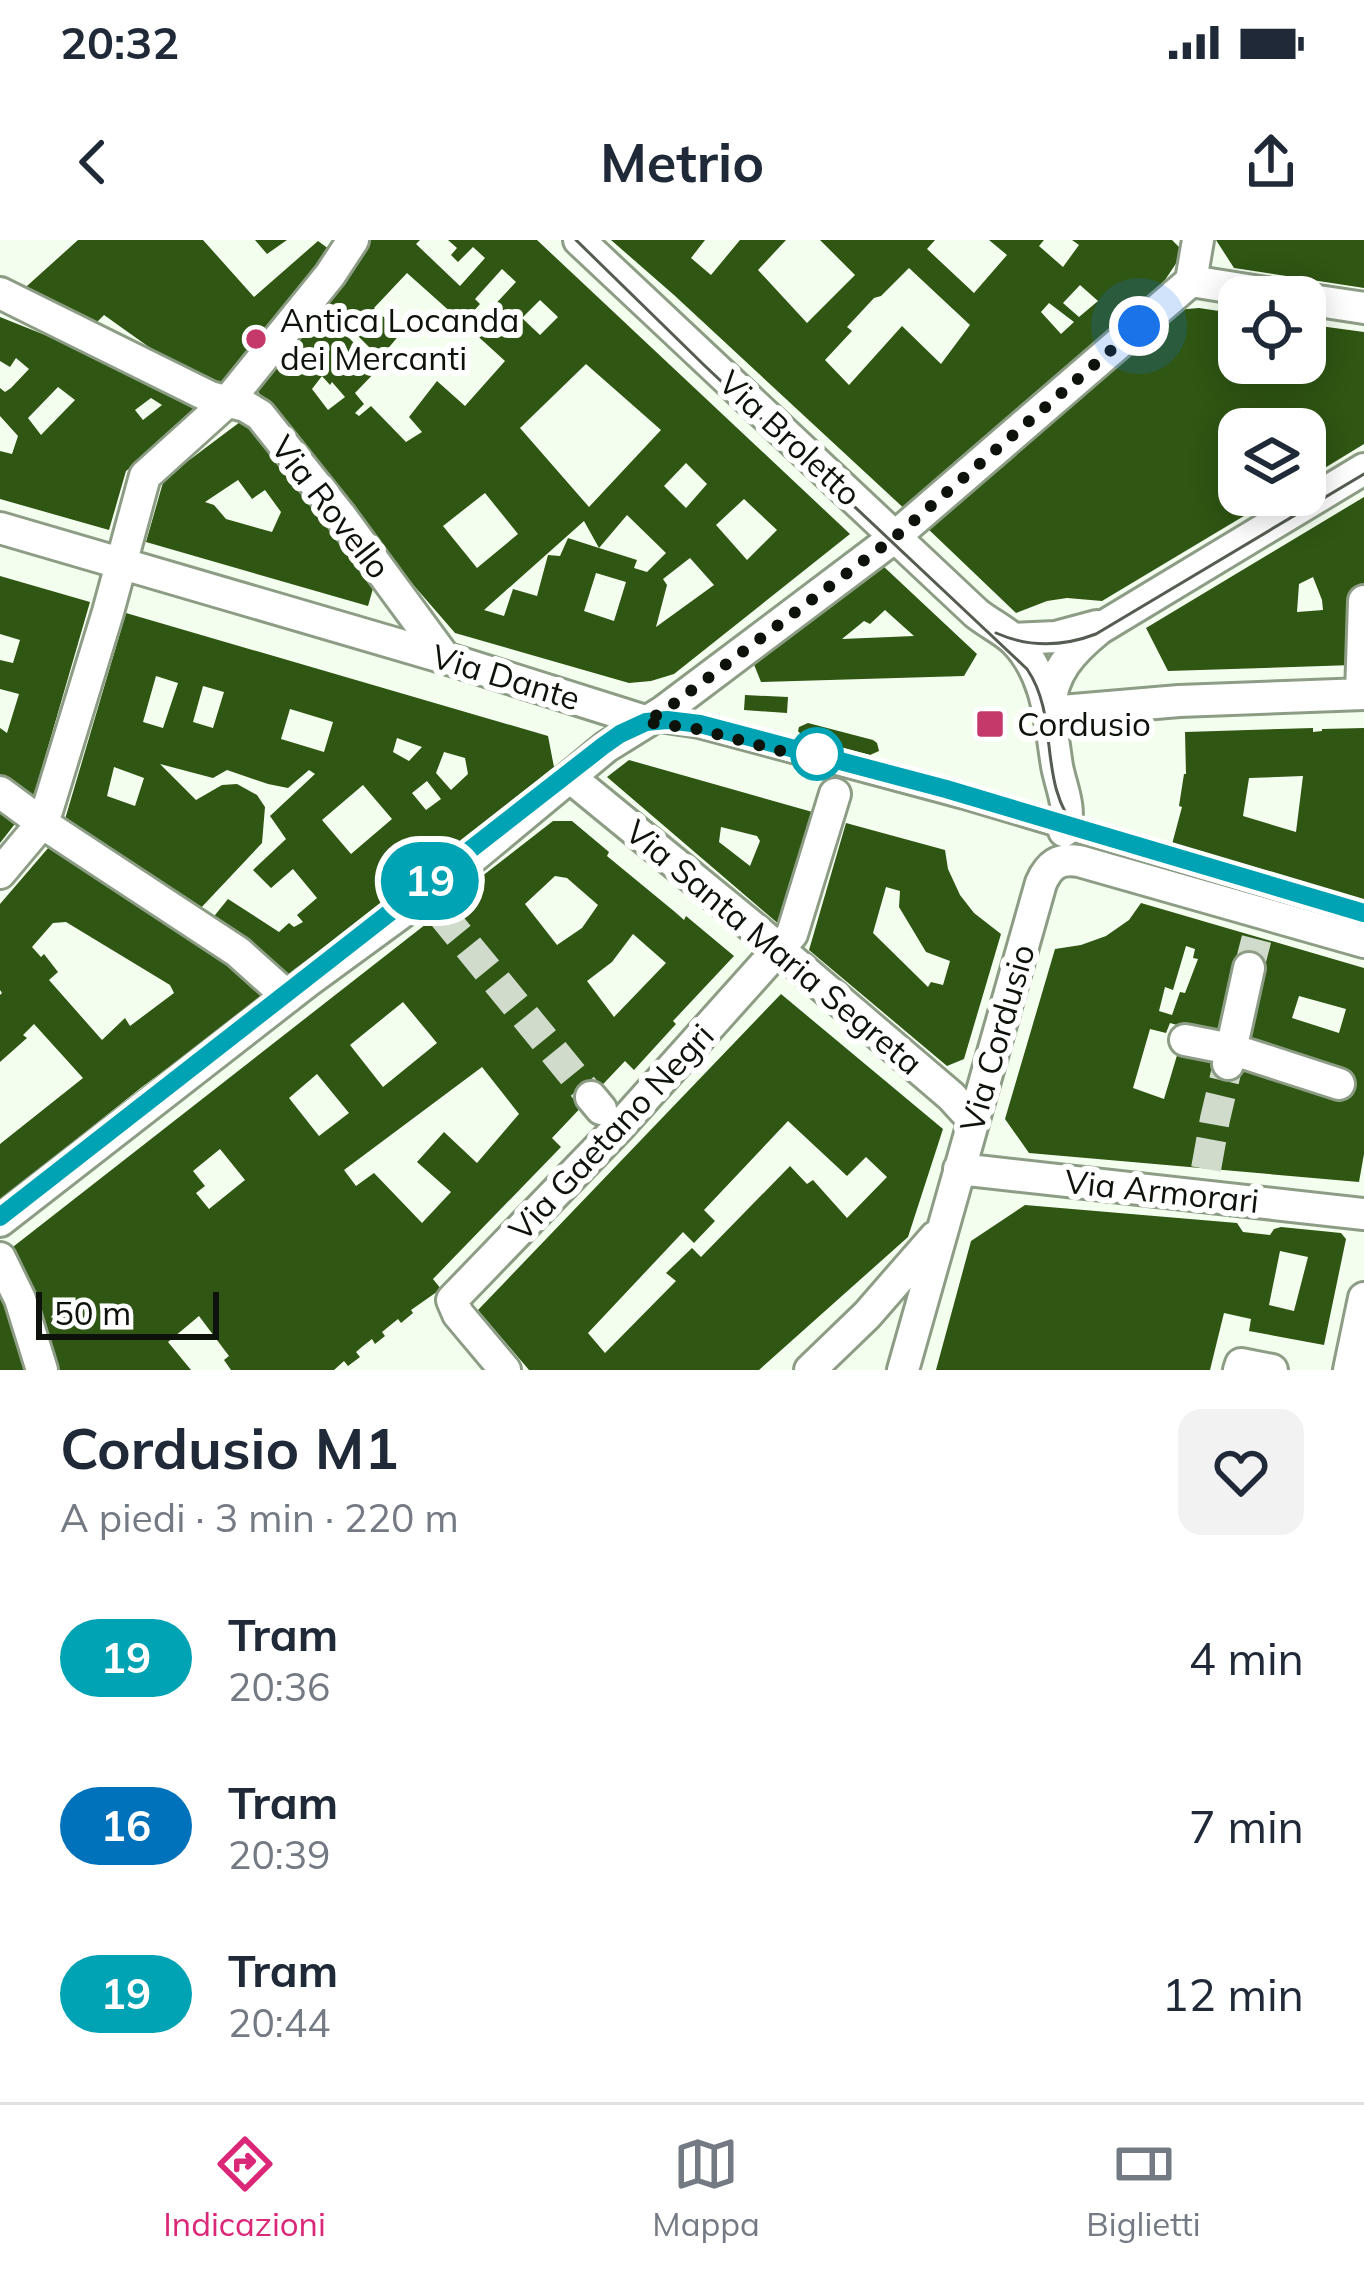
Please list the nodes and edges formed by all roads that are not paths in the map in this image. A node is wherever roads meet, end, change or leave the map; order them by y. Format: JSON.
{"nodes":[{"id":1,"x":353,"y":240,"type":"edge"},
{"id":2,"x":579,"y":240,"type":"edge"},
{"id":3,"x":1198,"y":240,"type":"edge"},
{"id":4,"x":1191,"y":281,"type":"junction"},
{"id":5,"x":1218,"y":285,"type":"edge"},
{"id":6,"x":0,"y":293,"type":"edge"},
{"id":7,"x":1326,"y":302,"type":"edge"},
{"id":8,"x":1364,"y":308,"type":"edge"},
{"id":9,"x":228,"y":401,"type":"junction"},
{"id":10,"x":1364,"y":469,"type":"edge"},
{"id":11,"x":0,"y":528,"type":"edge"},
{"id":12,"x":895,"y":537,"type":"junction"},
{"id":13,"x":121,"y":563,"type":"junction"},
{"id":14,"x":1364,"y":601,"type":"edge"},
{"id":15,"x":1129,"y":610,"type":"junction"},
{"id":16,"x":1009,"y":636,"type":"junction"},
{"id":17,"x":446,"y":658,"type":"junction"},
{"id":18,"x":1362,"y":694,"type":"edge"},
{"id":19,"x":1050,"y":712,"type":"junction"},
{"id":20,"x":645,"y":722,"type":"junction"},
{"id":21,"x":571,"y":778,"type":"junction"},
{"id":22,"x":0,"y":792,"type":"edge"},
{"id":23,"x":835,"y":794,"type":"dead end"},
{"id":24,"x":44,"y":817,"type":"junction"},
{"id":25,"x":1064,"y":845,"type":"junction"},
{"id":26,"x":0,"y":873,"type":"edge"},
{"id":27,"x":1211,"y":887,"type":"junction"},
{"id":28,"x":1364,"y":919,"type":"edge"},
{"id":29,"x":1364,"y":942,"type":"edge"},
{"id":30,"x":778,"y":951,"type":"junction"},
{"id":31,"x":1249,"y":968,"type":"tunnel mouth"},
{"id":32,"x":288,"y":997,"type":"junction"},
{"id":33,"x":1186,"y":1040,"type":"dead end"},
{"id":34,"x":1230,"y":1056,"type":"junction"},
{"id":35,"x":1339,"y":1084,"type":"dead end"},
{"id":36,"x":973,"y":1120,"type":"junction"},
{"id":37,"x":959,"y":1169,"type":"junction"},
{"id":38,"x":1364,"y":1214,"type":"edge"},
{"id":39,"x":0,"y":1221,"type":"edge"},
{"id":40,"x":943,"y":1228,"type":"junction"},
{"id":41,"x":0,"y":1258,"type":"edge"},
{"id":42,"x":1364,"y":1298,"type":"edge"},
{"id":43,"x":882,"y":1299,"type":"junction"},
{"id":44,"x":922,"y":1305,"type":"junction"},
{"id":45,"x":43,"y":1370,"type":"edge"},
{"id":46,"x":506,"y":1370,"type":"edge"},
{"id":47,"x":810,"y":1370,"type":"edge"},
{"id":48,"x":903,"y":1370,"type":"edge"},
{"id":49,"x":1348,"y":1370,"type":"edge"}],
"edges":[{"from":1,"to":9,"type":"street"},
{"from":2,"to":12,"type":"street","name":"Via Broletto"},
{"from":3,"to":4,"type":"street"},
{"from":4,"to":5,"type":"street"},
{"from":4,"to":12,"type":"street"},
{"from":6,"to":9,"type":"street","name":"Via Rovello"},
{"from":7,"to":8,"type":"street"},
{"from":9,"to":13,"type":"street"},
{"from":9,"to":17,"type":"street","name":"Via Rovello"},
{"from":10,"to":15,"type":"street"},
{"from":11,"to":13,"type":"street","name":"Via Dante"},
{"from":12,"to":16,"type":"street","name":"Via Broletto"},
{"from":12,"to":20,"type":"street"},
{"from":13,"to":17,"type":"street","name":"Via Dante"},
{"from":13,"to":24,"type":"street"},
{"from":14,"to":18,"type":"street"},
{"from":15,"to":16,"type":"street"},
{"from":15,"to":19,"type":"street"},
{"from":16,"to":19,"type":"street"},
{"from":17,"to":20,"type":"street","name":"Via Dante"},
{"from":18,"to":19,"type":"street"},
{"from":19,"to":25,"type":"street"},
{"from":20,"to":21,"type":"street"},
{"from":20,"to":25,"type":"lane","name":"Via Dante"},
{"from":21,"to":30,"type":"street","name":"Via Santa Maria Segreta"},
{"from":21,"to":32,"type":"street"},
{"from":22,"to":24,"type":"street"},
{"from":23,"to":30,"type":"street","name":"Via Gaetano Negri"},
{"from":24,"to":26,"type":"street"},
{"from":24,"to":32,"type":"street"},
{"from":25,"to":27,"type":"street"},
{"from":25,"to":36,"type":"street","name":"Via Cordusio"},
{"from":27,"to":28,"type":"lane"},
{"from":27,"to":29,"type":"street"},
{"from":30,"to":36,"type":"street","name":"Via Santa Maria Segreta"},
{"from":30,"to":46,"type":"street","name":"Via Gaetano Negri"},
{"from":31,"to":34,"type":"street"},
{"from":32,"to":39,"type":"street"},
{"from":33,"to":34,"type":"street"},
{"from":34,"to":35,"type":"street"},
{"from":36,"to":37,"type":"street","name":"Via Cordusio"},
{"from":37,"to":38,"type":"street","name":"Via Armorari"},
{"from":37,"to":40,"type":"street","name":"Via Cordusio"},
{"from":40,"to":43,"type":"street"},
{"from":40,"to":44,"type":"street","name":"Via Cordusio"},
{"from":41,"to":45,"type":"street"},
{"from":42,"to":49,"type":"street"},
{"from":43,"to":44,"type":"lane"},
{"from":43,"to":47,"type":"street"},
{"from":44,"to":48,"type":"street","name":"Via Cordusio"}]}
